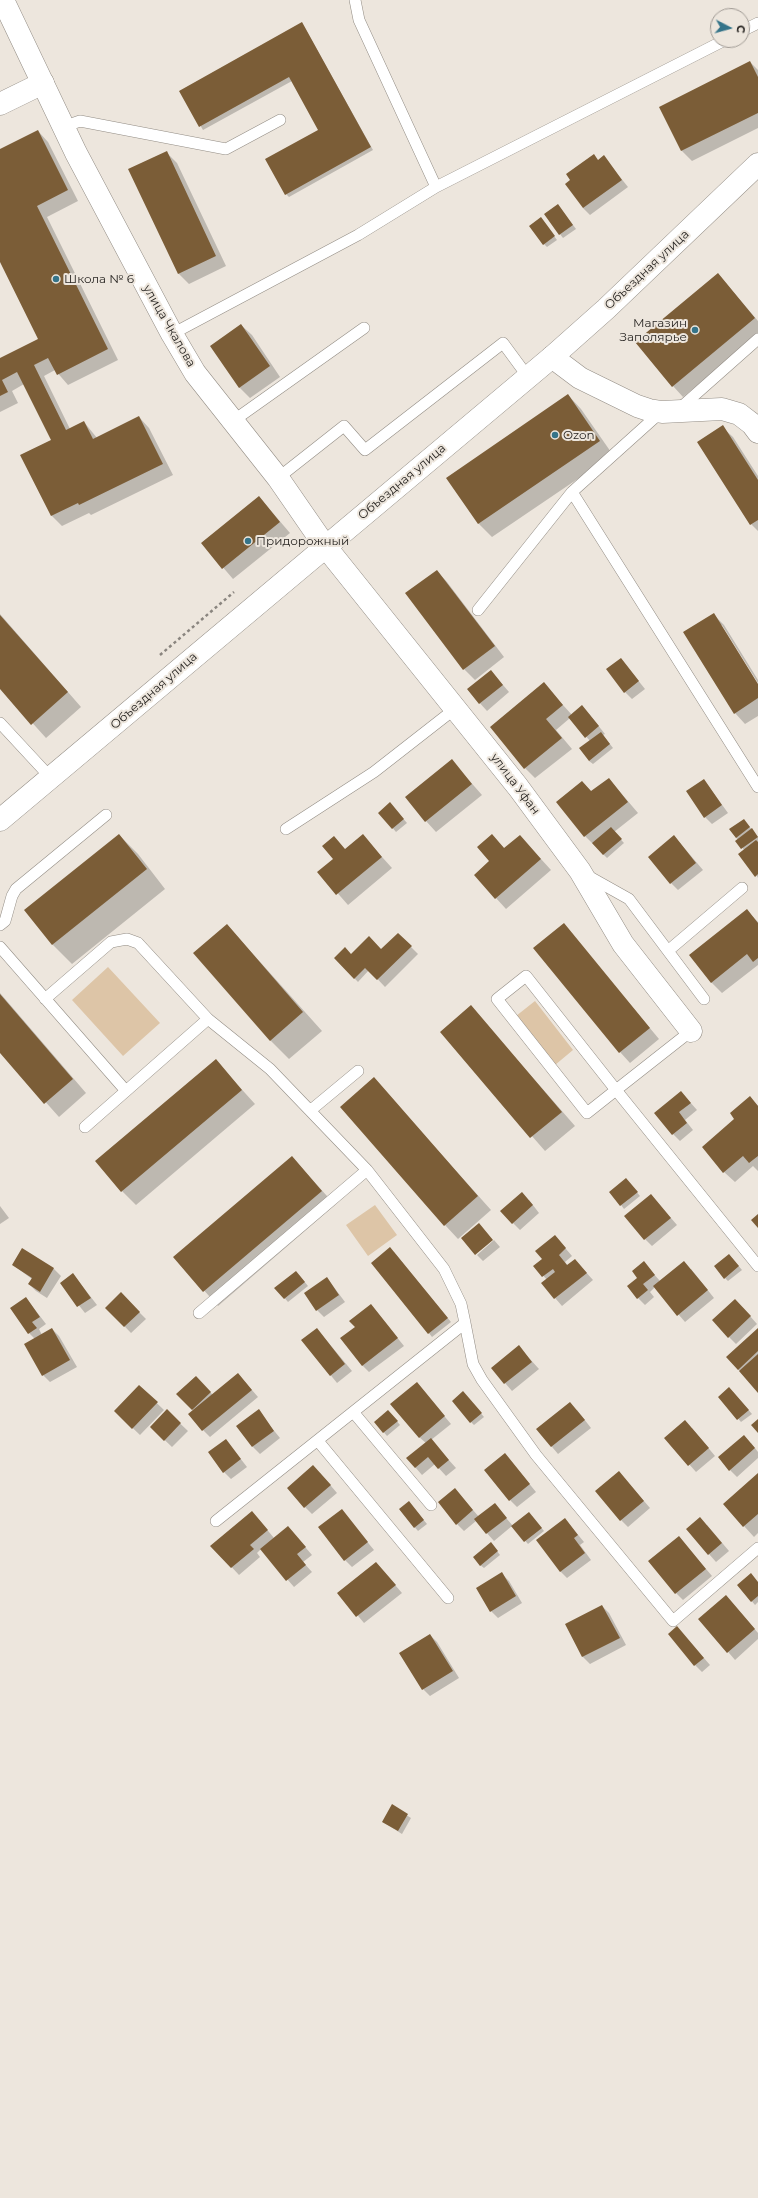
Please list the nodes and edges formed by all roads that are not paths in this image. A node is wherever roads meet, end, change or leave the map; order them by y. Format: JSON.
{"nodes":[{"id":1,"x":355,"y":0,"type":"edge"},
{"id":2,"x":8,"y":2,"type":"edge"},
{"id":3,"x":710,"y":48,"type":"edge"},
{"id":4,"x":43,"y":83,"type":"junction"},
{"id":5,"x":0,"y":104,"type":"edge"},
{"id":6,"x":280,"y":120,"type":"dead end"},
{"id":7,"x":63,"y":127,"type":"junction"},
{"id":8,"x":758,"y":164,"type":"edge"},
{"id":9,"x":436,"y":187,"type":"junction"},
{"id":10,"x":364,"y":328,"type":"dead end"},
{"id":11,"x":172,"y":334,"type":"junction"},
{"id":12,"x":758,"y":339,"type":"edge"},
{"id":13,"x":552,"y":357,"type":"junction"},
{"id":14,"x":528,"y":377,"type":"junction"},
{"id":15,"x":668,"y":412,"type":"junction"},
{"id":16,"x":233,"y":422,"type":"junction"},
{"id":17,"x":758,"y":432,"type":"edge"},
{"id":18,"x":278,"y":478,"type":"junction"},
{"id":19,"x":572,"y":492,"type":"junction"},
{"id":20,"x":325,"y":546,"type":"junction"},
{"id":21,"x":478,"y":610,"type":"dead end"},
{"id":22,"x":456,"y":708,"type":"junction"},
{"id":23,"x":0,"y":723,"type":"edge"},
{"id":24,"x":51,"y":778,"type":"junction"},
{"id":25,"x":758,"y":787,"type":"edge"},
{"id":26,"x":106,"y":815,"type":"dead end"},
{"id":27,"x":0,"y":820,"type":"edge"},
{"id":28,"x":286,"y":829,"type":"dead end"},
{"id":29,"x":580,"y":872,"type":"junction"},
{"id":30,"x":742,"y":888,"type":"dead end"},
{"id":31,"x":0,"y":926,"type":"edge"},
{"id":32,"x":0,"y":947,"type":"edge"},
{"id":33,"x":669,"y":950,"type":"junction"},
{"id":34,"x":45,"y":999,"type":"junction"},
{"id":35,"x":704,"y":999,"type":"dead end"},
{"id":36,"x":208,"y":1019,"type":"junction"},
{"id":37,"x":691,"y":1031,"type":"joint"},
{"id":38,"x":358,"y":1071,"type":"dead end"},
{"id":39,"x":126,"y":1090,"type":"junction"},
{"id":40,"x":616,"y":1090,"type":"junction"},
{"id":41,"x":311,"y":1110,"type":"junction"},
{"id":42,"x":85,"y":1127,"type":"dead end"},
{"id":43,"x":367,"y":1170,"type":"junction"},
{"id":44,"x":758,"y":1266,"type":"edge"},
{"id":45,"x":199,"y":1313,"type":"dead end"},
{"id":46,"x":465,"y":1323,"type":"junction"},
{"id":47,"x":354,"y":1413,"type":"junction"},
{"id":48,"x":318,"y":1441,"type":"junction"},
{"id":49,"x":431,"y":1505,"type":"dead end"},
{"id":50,"x":216,"y":1521,"type":"dead end"},
{"id":51,"x":758,"y":1548,"type":"edge"},
{"id":52,"x":448,"y":1598,"type":"dead end"}],
"edges":[{"from":1,"to":9,"type":"lane"},
{"from":2,"to":4,"type":"street","name":"улица Чкалова"},
{"from":3,"to":9,"type":"lane"},
{"from":4,"to":5,"type":"street"},
{"from":4,"to":7,"type":"street","name":"улица Чкалова"},
{"from":6,"to":7,"type":"lane"},
{"from":7,"to":11,"type":"street","name":"улица Чкалова"},
{"from":8,"to":13,"type":"street","name":"Объездная улица"},
{"from":9,"to":11,"type":"lane"},
{"from":10,"to":16,"type":"lane"},
{"from":11,"to":16,"type":"street","name":"улица Чкалова"},
{"from":12,"to":15,"type":"lane"},
{"from":13,"to":14,"type":"street","name":"Объездная улица"},
{"from":13,"to":15,"type":"street"},
{"from":14,"to":18,"type":"lane"},
{"from":14,"to":20,"type":"street","name":"Объездная улица"},
{"from":15,"to":17,"type":"street"},
{"from":15,"to":19,"type":"lane"},
{"from":16,"to":18,"type":"street","name":"улица Чкалова"},
{"from":18,"to":20,"type":"street","name":"улица Чкалова"},
{"from":19,"to":21,"type":"lane"},
{"from":19,"to":25,"type":"lane"},
{"from":20,"to":22,"type":"street","name":"улица Уфан"},
{"from":20,"to":24,"type":"street","name":"Объездная улица"},
{"from":22,"to":28,"type":"lane"},
{"from":22,"to":29,"type":"street","name":"улица Уфан"},
{"from":23,"to":24,"type":"lane"},
{"from":24,"to":27,"type":"street","name":"Объездная улица"},
{"from":26,"to":31,"type":"lane"},
{"from":29,"to":33,"type":"lane"},
{"from":29,"to":37,"type":"street","name":"улица Уфан"},
{"from":30,"to":33,"type":"lane"},
{"from":32,"to":34,"type":"lane"},
{"from":33,"to":35,"type":"lane"},
{"from":34,"to":36,"type":"lane"},
{"from":34,"to":39,"type":"lane"},
{"from":36,"to":39,"type":"lane"},
{"from":36,"to":41,"type":"lane"},
{"from":37,"to":40,"type":"lane"},
{"from":38,"to":41,"type":"lane"},
{"from":39,"to":42,"type":"lane"},
{"from":40,"to":40,"type":"lane"},
{"from":40,"to":44,"type":"lane"},
{"from":41,"to":43,"type":"lane"},
{"from":43,"to":45,"type":"lane"},
{"from":43,"to":46,"type":"lane"},
{"from":46,"to":47,"type":"lane"},
{"from":46,"to":51,"type":"lane"},
{"from":47,"to":48,"type":"lane"},
{"from":47,"to":49,"type":"lane"},
{"from":48,"to":50,"type":"lane"},
{"from":48,"to":52,"type":"lane"}]}
